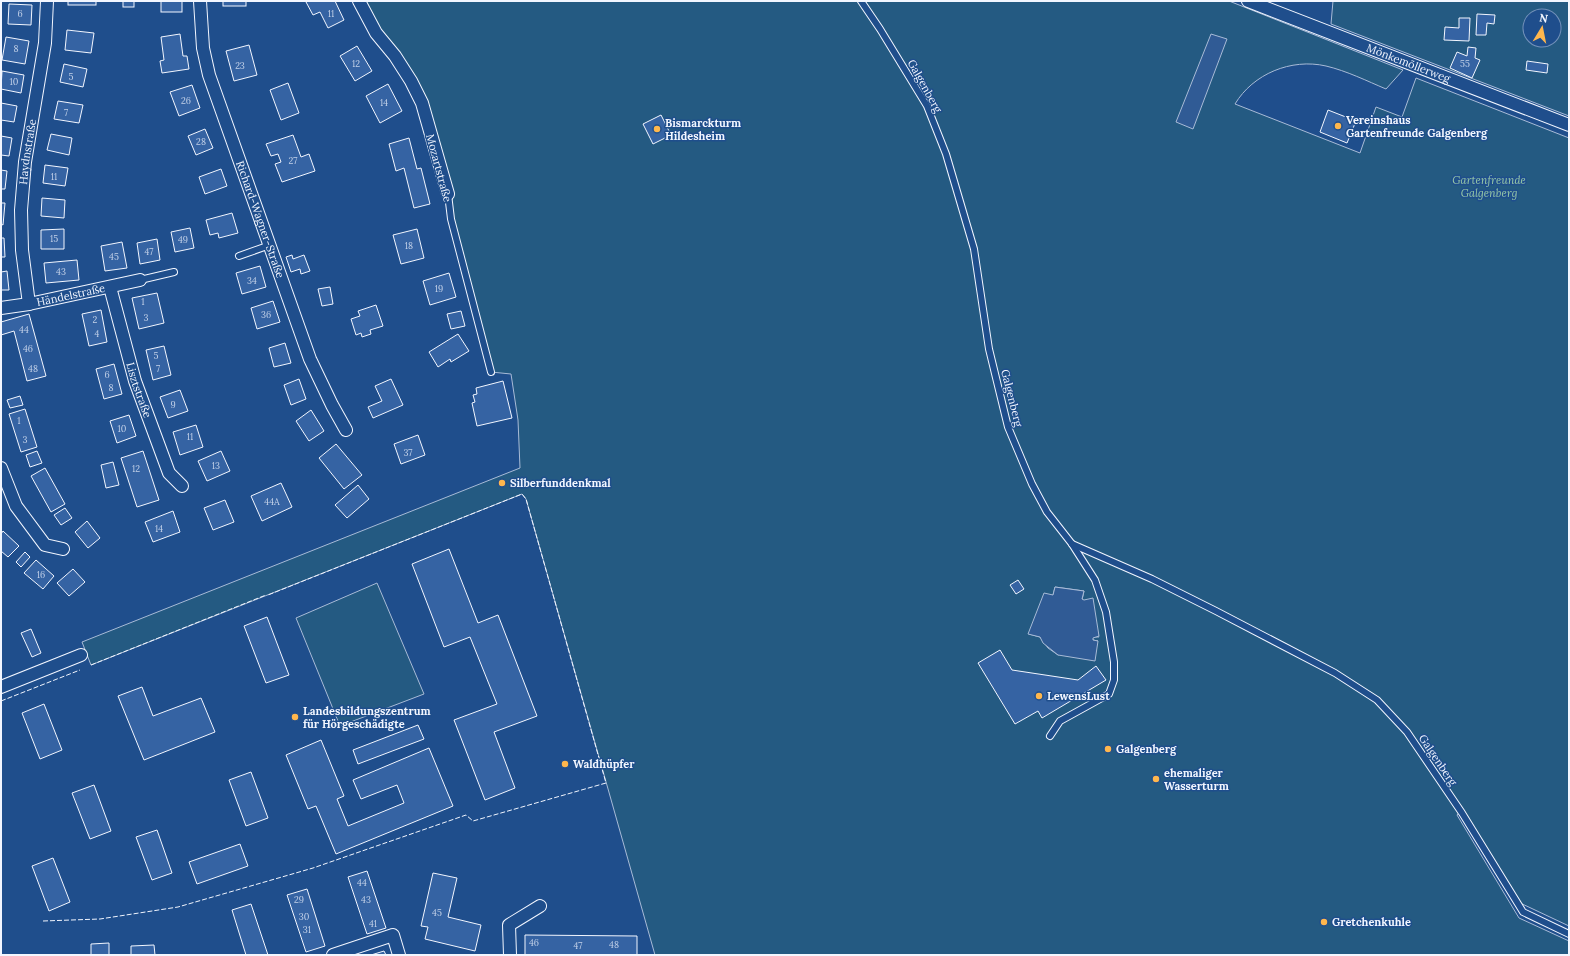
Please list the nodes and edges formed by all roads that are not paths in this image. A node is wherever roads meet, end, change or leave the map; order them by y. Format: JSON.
{"nodes":[{"id":1,"x":47,"y":1,"type":"edge"},
{"id":2,"x":200,"y":1,"type":"edge"},
{"id":3,"x":359,"y":1,"type":"edge"},
{"id":4,"x":862,"y":1,"type":"edge"},
{"id":5,"x":1248,"y":1,"type":"edge"},
{"id":6,"x":1569,"y":125,"type":"edge"},
{"id":7,"x":448,"y":194,"type":"joint"},
{"id":8,"x":270,"y":245,"type":"junction"},
{"id":9,"x":239,"y":256,"type":"dead end"},
{"id":10,"x":174,"y":272,"type":"dead end"},
{"id":11,"x":140,"y":280,"type":"joint"},
{"id":12,"x":110,"y":287,"type":"junction"},
{"id":13,"x":29,"y":304,"type":"junction"},
{"id":14,"x":1,"y":308,"type":"edge"},
{"id":15,"x":491,"y":372,"type":"dead end"},
{"id":16,"x":346,"y":430,"type":"dead end"},
{"id":17,"x":1,"y":468,"type":"edge"},
{"id":18,"x":182,"y":486,"type":"dead end"},
{"id":19,"x":1072,"y":544,"type":"junction"},
{"id":20,"x":63,"y":549,"type":"dead end"},
{"id":21,"x":81,"y":655,"type":"dead end"},
{"id":22,"x":1,"y":687,"type":"edge"},
{"id":23,"x":1050,"y":736,"type":"dead end"},
{"id":24,"x":540,"y":906,"type":"dead end"},
{"id":25,"x":1569,"y":934,"type":"edge"},
{"id":26,"x":333,"y":955,"type":"edge"},
{"id":27,"x":399,"y":955,"type":"edge"},
{"id":28,"x":510,"y":955,"type":"edge"}],
"edges":[{"from":1,"to":13,"type":"street","name":"Haydnstraße"},
{"from":2,"to":8,"type":"street","name":"Richard-Wagner-Straße"},
{"from":3,"to":7,"type":"street","name":"Mozartstraße"},
{"from":4,"to":19,"type":"lane","name":"Galgenberg"},
{"from":5,"to":6,"type":"street","name":"Mönkemöllerweg"},
{"from":7,"to":15,"type":"lane","name":"Mozartstraße"},
{"from":8,"to":9,"type":"lane"},
{"from":8,"to":16,"type":"street","name":"Richard-Wagner-Straße"},
{"from":10,"to":11,"type":"lane"},
{"from":11,"to":12,"type":"street","name":"Händelstraße"},
{"from":12,"to":13,"type":"street","name":"Händelstraße"},
{"from":12,"to":18,"type":"street","name":"Lisztstraße"},
{"from":13,"to":14,"type":"street","name":"Händelstraße"},
{"from":17,"to":20,"type":"street"},
{"from":19,"to":23,"type":"lane"},
{"from":19,"to":25,"type":"lane","name":"Galgenberg"},
{"from":21,"to":22,"type":"street"},
{"from":24,"to":28,"type":"street"},
{"from":26,"to":27,"type":"street"}]}
